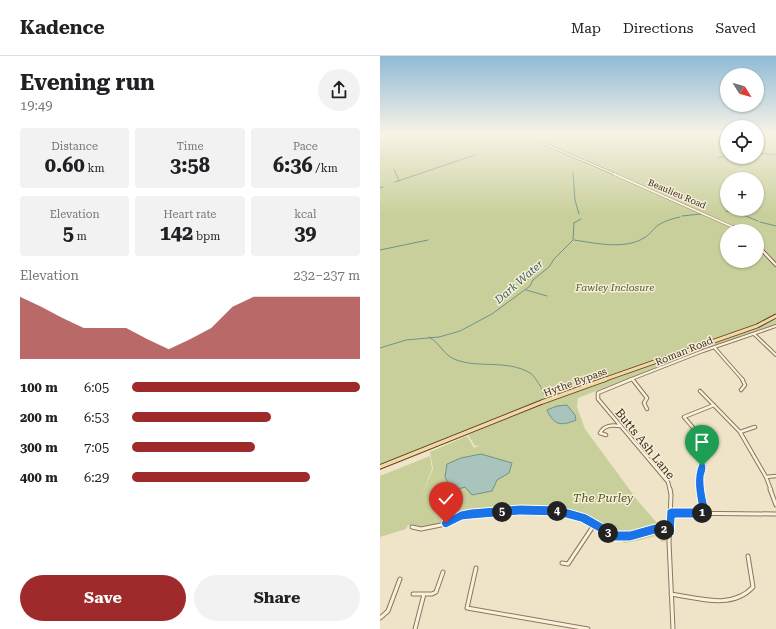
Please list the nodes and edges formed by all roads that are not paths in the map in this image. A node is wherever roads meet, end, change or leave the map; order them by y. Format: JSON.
{"nodes":[{"id":1,"x":581,"y":160,"type":"edge"},
{"id":2,"x":728,"y":224,"type":"edge"},
{"id":3,"x":764,"y":252,"type":"edge"},
{"id":4,"x":776,"y":265,"type":"edge"},
{"id":5,"x":776,"y":316,"type":"edge"},
{"id":6,"x":776,"y":326,"type":"edge"},
{"id":7,"x":754,"y":334,"type":"junction"},
{"id":8,"x":714,"y":347,"type":"junction"},
{"id":9,"x":776,"y":355,"type":"edge"},
{"id":10,"x":633,"y":380,"type":"junction"},
{"id":11,"x":741,"y":390,"type":"dead end"},
{"id":12,"x":700,"y":391,"type":"dead end"},
{"id":13,"x":598,"y":393,"type":"joint"},
{"id":14,"x":714,"y":405,"type":"junction"},
{"id":15,"x":647,"y":409,"type":"dead end"},
{"id":16,"x":620,"y":426,"type":"junction"},
{"id":17,"x":755,"y":427,"type":"dead end"},
{"id":18,"x":740,"y":432,"type":"junction"},
{"id":19,"x":606,"y":434,"type":"dead end"},
{"id":20,"x":380,"y":467,"type":"edge"},
{"id":21,"x":776,"y":476,"type":"edge"},
{"id":22,"x":766,"y":477,"type":"junction"},
{"id":23,"x":776,"y":505,"type":"edge"},
{"id":24,"x":671,"y":513,"type":"junction"},
{"id":25,"x":705,"y":513,"type":"junction"},
{"id":26,"x":776,"y":514,"type":"edge"},
{"id":27,"x":594,"y":525,"type":"junction"},
{"id":28,"x":412,"y":527,"type":"dead end"},
{"id":29,"x":670,"y":531,"type":"junction"},
{"id":30,"x":748,"y":556,"type":"dead end"},
{"id":31,"x":562,"y":563,"type":"dead end"},
{"id":32,"x":476,"y":568,"type":"dead end"},
{"id":33,"x":443,"y":572,"type":"dead end"},
{"id":34,"x":400,"y":579,"type":"dead end"},
{"id":35,"x":413,"y":594,"type":"dead end"},
{"id":36,"x":424,"y":594,"type":"junction"},
{"id":37,"x":671,"y":594,"type":"junction"},
{"id":38,"x":380,"y":618,"type":"edge"},
{"id":39,"x":415,"y":629,"type":"edge"},
{"id":40,"x":588,"y":629,"type":"edge"},
{"id":41,"x":673,"y":629,"type":"edge"}],
"edges":[{"from":1,"to":2,"type":"main road","name":"Beaulieu Road"},
{"from":3,"to":4,"type":"main road"},
{"from":5,"to":20,"type":"main road","name":"Hythe Bypass"},
{"from":6,"to":7,"type":"street","name":"Roman Road"},
{"from":7,"to":8,"type":"street","name":"Roman Road"},
{"from":7,"to":9,"type":"street"},
{"from":8,"to":10,"type":"street","name":"Roman Road"},
{"from":8,"to":11,"type":"street"},
{"from":10,"to":13,"type":"street","name":"Roman Road"},
{"from":10,"to":15,"type":"street"},
{"from":12,"to":14,"type":"street"},
{"from":13,"to":16,"type":"street","name":"Butts Ash Lane"},
{"from":14,"to":18,"type":"street"},
{"from":14,"to":25,"type":"street"},
{"from":16,"to":19,"type":"street"},
{"from":16,"to":24,"type":"street","name":"Butts Ash Lane"},
{"from":17,"to":18,"type":"street"},
{"from":18,"to":22,"type":"street"},
{"from":21,"to":22,"type":"street"},
{"from":22,"to":23,"type":"street"},
{"from":24,"to":25,"type":"street"},
{"from":24,"to":29,"type":"street","name":"Butts Ash Lane"},
{"from":25,"to":26,"type":"street"},
{"from":27,"to":28,"type":"street"},
{"from":27,"to":29,"type":"street"},
{"from":27,"to":31,"type":"street"},
{"from":29,"to":37,"type":"street","name":"Butts Ash Lane"},
{"from":30,"to":37,"type":"street"},
{"from":32,"to":40,"type":"street"},
{"from":33,"to":36,"type":"street"},
{"from":34,"to":38,"type":"street"},
{"from":35,"to":36,"type":"street"},
{"from":36,"to":39,"type":"street"},
{"from":37,"to":41,"type":"street","name":"Butts Ash Lane"}]}
